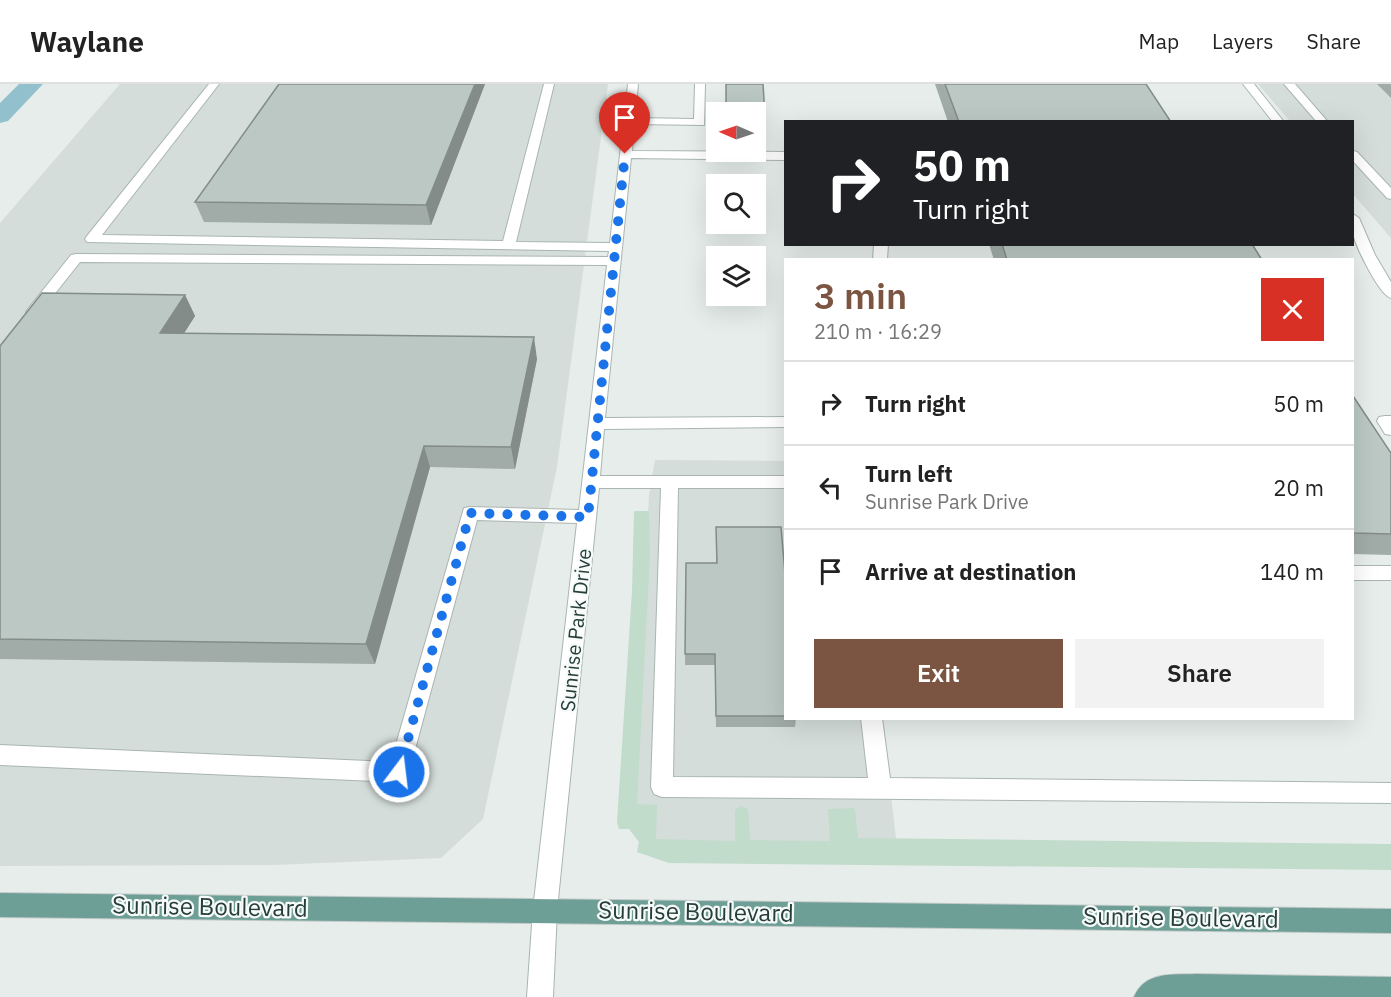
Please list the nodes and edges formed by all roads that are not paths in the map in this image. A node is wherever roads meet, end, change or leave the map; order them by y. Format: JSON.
{"nodes":[{"id":1,"x":214,"y":84,"type":"edge"},
{"id":2,"x":549,"y":84,"type":"edge"},
{"id":3,"x":633,"y":84,"type":"edge"},
{"id":4,"x":700,"y":84,"type":"edge"},
{"id":5,"x":1248,"y":84,"type":"edge"},
{"id":6,"x":1289,"y":84,"type":"edge"},
{"id":7,"x":1277,"y":120,"type":"edge"},
{"id":8,"x":1321,"y":120,"type":"edge"},
{"id":9,"x":628,"y":121,"type":"junction"},
{"id":10,"x":625,"y":154,"type":"junction"},
{"id":11,"x":1354,"y":155,"type":"edge"},
{"id":12,"x":784,"y":156,"type":"edge"},
{"id":13,"x":1391,"y":195,"type":"edge"},
{"id":14,"x":1354,"y":220,"type":"edge"},
{"id":15,"x":508,"y":246,"type":"junction"},
{"id":16,"x":613,"y":254,"type":"junction"},
{"id":17,"x":1391,"y":294,"type":"edge"},
{"id":18,"x":21,"y":327,"type":"edge"},
{"id":19,"x":1391,"y":421,"type":"edge"},
{"id":20,"x":784,"y":422,"type":"edge"},
{"id":21,"x":597,"y":424,"type":"junction"},
{"id":22,"x":1391,"y":430,"type":"edge"},
{"id":23,"x":592,"y":482,"type":"junction"},
{"id":24,"x":670,"y":482,"type":"junction"},
{"id":25,"x":784,"y":482,"type":"edge"},
{"id":26,"x":588,"y":517,"type":"junction"},
{"id":27,"x":1354,"y":573,"type":"edge"},
{"id":28,"x":1391,"y":573,"type":"edge"},
{"id":29,"x":871,"y":720,"type":"edge"},
{"id":30,"x":0,"y":755,"type":"edge"},
{"id":31,"x":880,"y":788,"type":"junction"},
{"id":32,"x":1391,"y":793,"type":"edge"},
{"id":33,"x":0,"y":905,"type":"edge"},
{"id":34,"x":545,"y":910,"type":"junction"},
{"id":35,"x":1391,"y":921,"type":"edge"},
{"id":36,"x":1391,"y":990,"type":"edge"},
{"id":37,"x":540,"y":997,"type":"edge"},
{"id":38,"x":1147,"y":997,"type":"edge"}],
"edges":[{"from":1,"to":15,"type":"street"},
{"from":2,"to":15,"type":"street"},
{"from":3,"to":9,"type":"street","name":"Sunrise Park Drive"},
{"from":4,"to":9,"type":"street"},
{"from":5,"to":7,"type":"street"},
{"from":6,"to":8,"type":"street"},
{"from":9,"to":10,"type":"street","name":"Sunrise Park Drive"},
{"from":10,"to":12,"type":"street"},
{"from":10,"to":16,"type":"street","name":"Sunrise Park Drive"},
{"from":11,"to":13,"type":"street"},
{"from":14,"to":17,"type":"street"},
{"from":15,"to":16,"type":"street"},
{"from":16,"to":18,"type":"street"},
{"from":16,"to":21,"type":"street","name":"Sunrise Park Drive"},
{"from":19,"to":22,"type":"street"},
{"from":20,"to":21,"type":"street"},
{"from":21,"to":23,"type":"street","name":"Sunrise Park Drive"},
{"from":23,"to":24,"type":"street"},
{"from":23,"to":26,"type":"street","name":"Sunrise Park Drive"},
{"from":24,"to":25,"type":"street"},
{"from":24,"to":31,"type":"street"},
{"from":26,"to":30,"type":"street"},
{"from":26,"to":34,"type":"street","name":"Sunrise Park Drive"},
{"from":27,"to":28,"type":"street"},
{"from":29,"to":31,"type":"street"},
{"from":31,"to":32,"type":"street"},
{"from":33,"to":34,"type":"main road","name":"Sunrise Boulevard"},
{"from":34,"to":35,"type":"main road","name":"Sunrise Boulevard"},
{"from":34,"to":37,"type":"street","name":"Sunrise Park Drive"},
{"from":36,"to":38,"type":"main road"}]}
